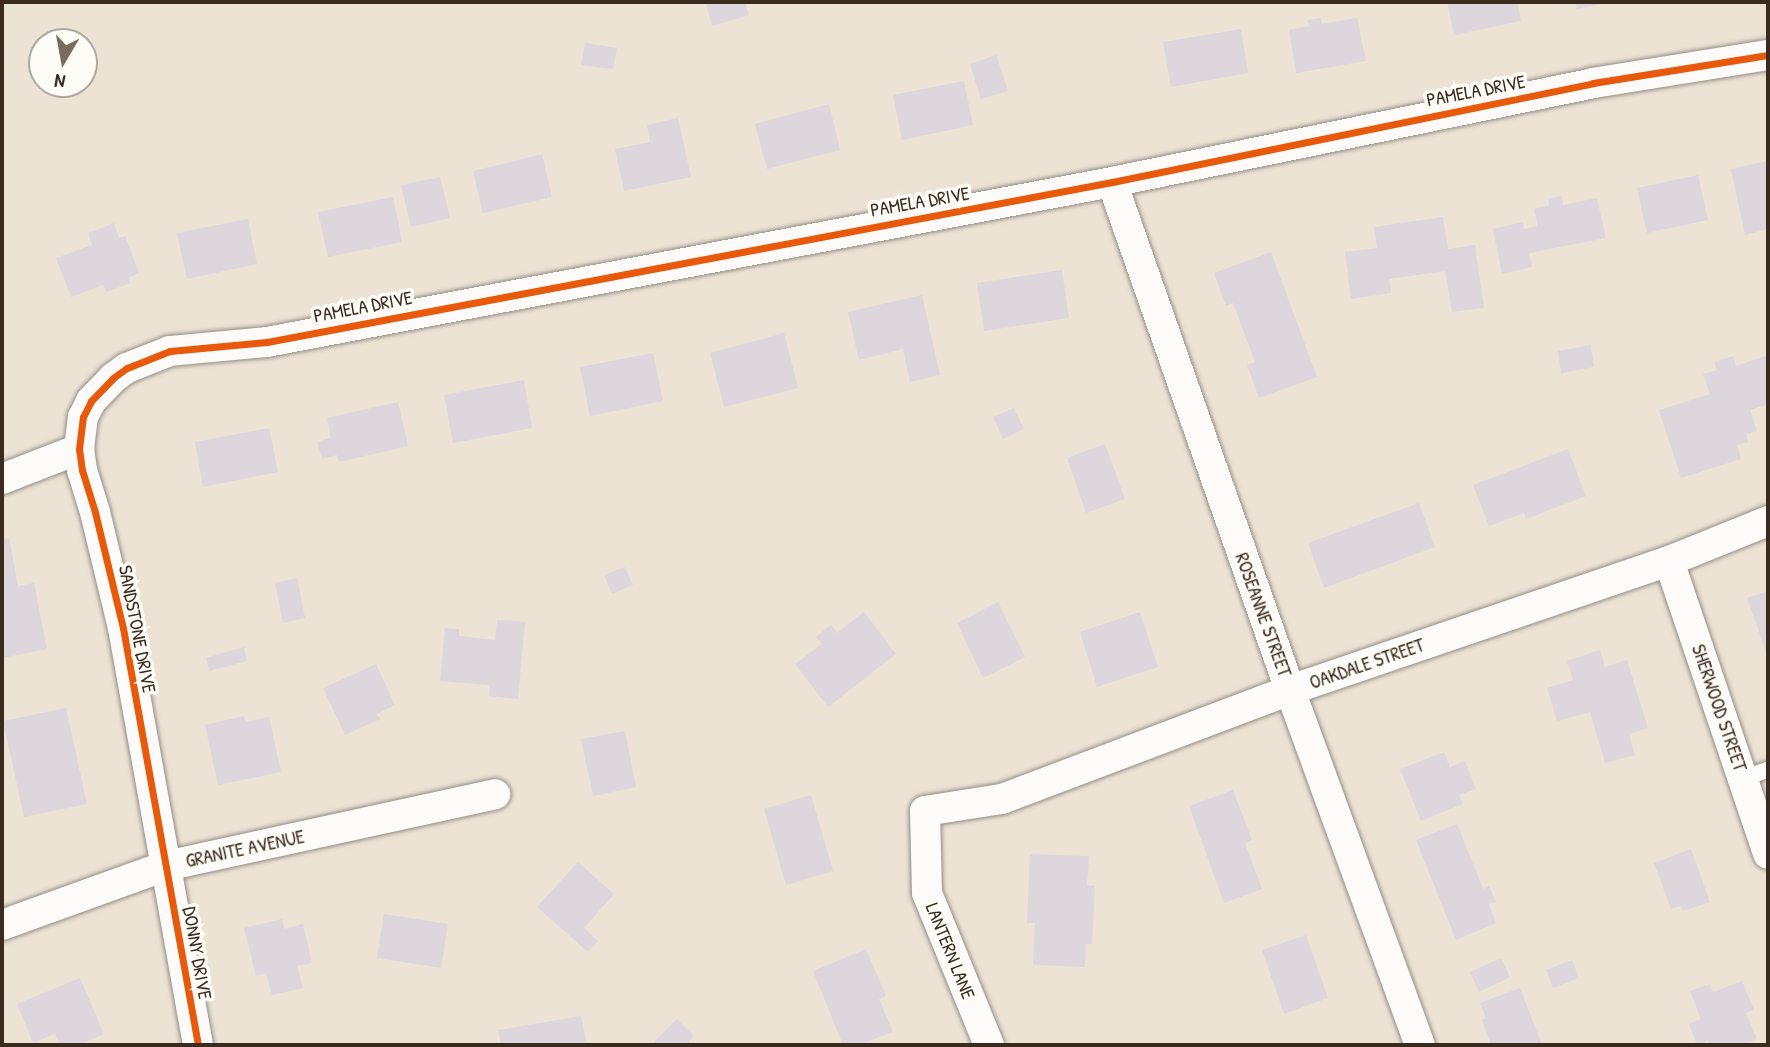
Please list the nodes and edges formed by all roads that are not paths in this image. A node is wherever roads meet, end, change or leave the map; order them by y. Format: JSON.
{"nodes":[{"id":1,"x":1768,"y":55,"type":"edge"},
{"id":2,"x":1112,"y":182,"type":"junction"},
{"id":3,"x":91,"y":401,"type":"joint"},
{"id":4,"x":79,"y":449,"type":"junction"},
{"id":5,"x":2,"y":479,"type":"edge"},
{"id":6,"x":1768,"y":521,"type":"edge"},
{"id":7,"x":1670,"y":561,"type":"junction"},
{"id":8,"x":1290,"y":690,"type":"junction"},
{"id":9,"x":1756,"y":774,"type":"edge"},
{"id":10,"x":495,"y":794,"type":"dead end"},
{"id":11,"x":925,"y":811,"type":"joint"},
{"id":12,"x":1768,"y":854,"type":"edge"},
{"id":13,"x":166,"y":866,"type":"junction"},
{"id":14,"x":2,"y":925,"type":"edge"},
{"id":15,"x":198,"y":1045,"type":"edge"},
{"id":16,"x":989,"y":1045,"type":"edge"},
{"id":17,"x":1420,"y":1045,"type":"edge"}],
"edges":[{"from":1,"to":2,"type":"street","name":"PAMELA DRIVE"},
{"from":2,"to":3,"type":"street","name":"PAMELA DRIVE"},
{"from":2,"to":8,"type":"street","name":"ROSEANNE STREET"},
{"from":3,"to":4,"type":"street","name":"SANDSTONE DRIVE"},
{"from":4,"to":5,"type":"street"},
{"from":4,"to":13,"type":"street","name":"SANDSTONE DRIVE"},
{"from":6,"to":7,"type":"street","name":"OAKDALE STREET"},
{"from":7,"to":8,"type":"street","name":"OAKDALE STREET"},
{"from":7,"to":9,"type":"street","name":"SHERWOOD STREET"},
{"from":8,"to":11,"type":"street","name":"OAKDALE STREET"},
{"from":8,"to":17,"type":"street","name":"ROSEANNE STREET"},
{"from":9,"to":12,"type":"street","name":"SHERWOOD STREET"},
{"from":10,"to":13,"type":"street","name":"GRANITE AVENUE"},
{"from":11,"to":16,"type":"street","name":"LANTERN LANE"},
{"from":13,"to":14,"type":"street","name":"GRANITE AVENUE"},
{"from":13,"to":15,"type":"street","name":"DONNY DRIVE"}]}
